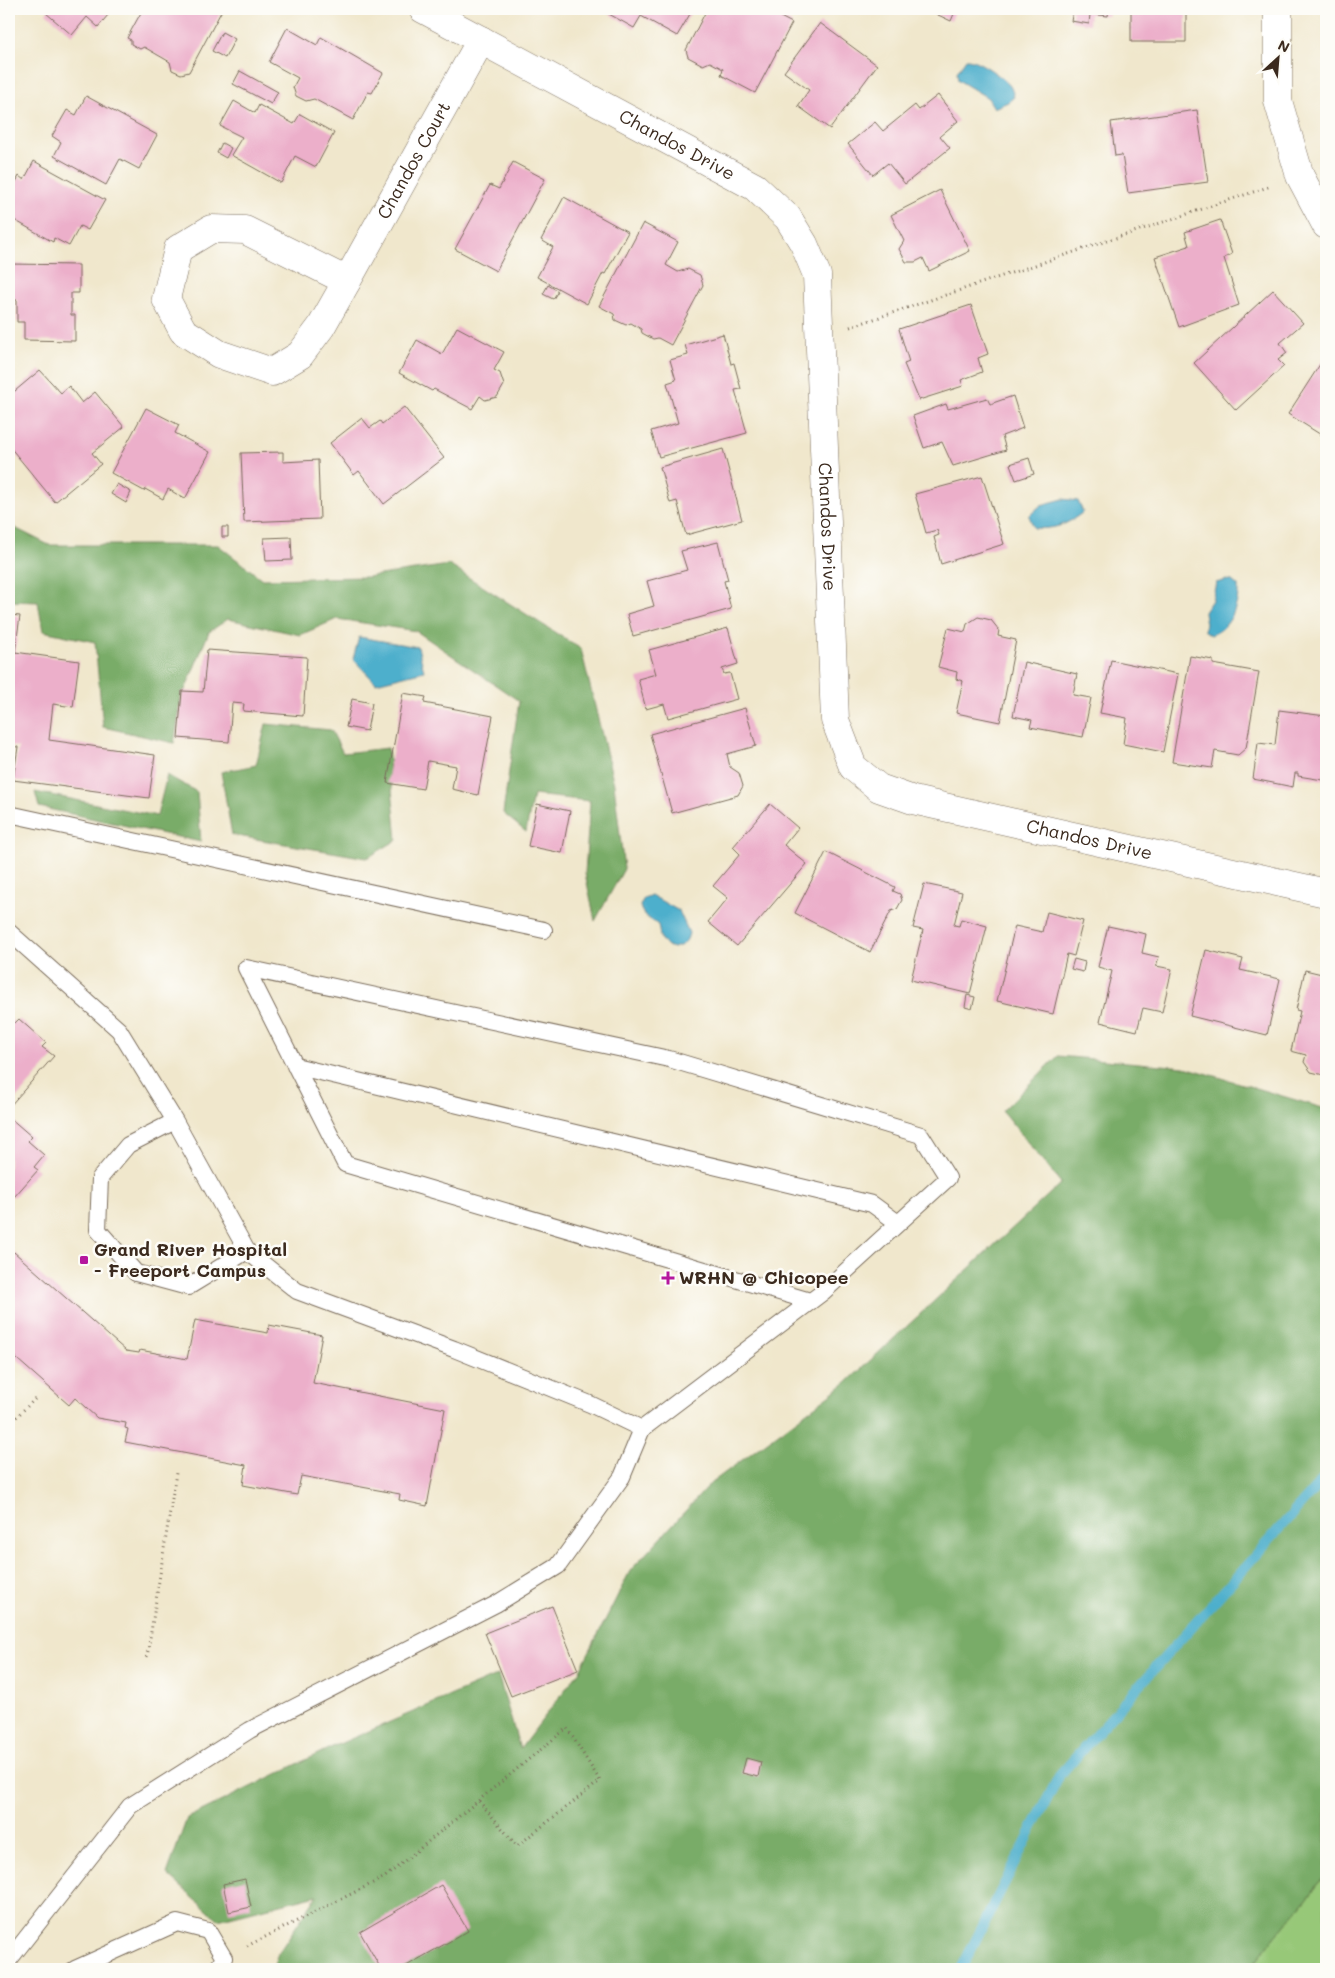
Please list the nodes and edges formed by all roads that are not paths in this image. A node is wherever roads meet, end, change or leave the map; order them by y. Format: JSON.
{"nodes":[{"id":1,"x":423,"y":9,"type":"edge"},
{"id":2,"x":1278,"y":9,"type":"edge"},
{"id":3,"x":481,"y":40,"type":"junction"},
{"id":4,"x":1326,"y":225,"type":"edge"},
{"id":5,"x":347,"y":281,"type":"junction"},
{"id":6,"x":9,"y":814,"type":"edge"},
{"id":7,"x":1326,"y":893,"type":"edge"},
{"id":8,"x":544,"y":930,"type":"dead end"},
{"id":9,"x":9,"y":932,"type":"edge"},
{"id":10,"x":295,"y":1066,"type":"junction"},
{"id":11,"x":176,"y":1121,"type":"junction"},
{"id":12,"x":898,"y":1223,"type":"junction"},
{"id":13,"x":247,"y":1251,"type":"junction"},
{"id":14,"x":810,"y":1301,"type":"junction"},
{"id":15,"x":642,"y":1429,"type":"junction"},
{"id":16,"x":9,"y":1960,"type":"edge"},
{"id":17,"x":221,"y":1963,"type":"edge"},
{"id":18,"x":75,"y":1969,"type":"edge"}],
"edges":[{"from":1,"to":3,"type":"street","name":"Chandos Drive"},
{"from":2,"to":4,"type":"street"},
{"from":3,"to":5,"type":"street","name":"Chandos Court"},
{"from":3,"to":7,"type":"street","name":"Chandos Drive"},
{"from":5,"to":5,"type":"street","name":"Chandos Court"},
{"from":6,"to":8,"type":"lane"},
{"from":9,"to":11,"type":"lane"},
{"from":10,"to":12,"type":"lane"},
{"from":10,"to":12,"type":"lane"},
{"from":10,"to":14,"type":"lane"},
{"from":11,"to":13,"type":"lane"},
{"from":11,"to":13,"type":"lane"},
{"from":12,"to":14,"type":"lane"},
{"from":13,"to":15,"type":"lane"},
{"from":14,"to":15,"type":"lane"},
{"from":15,"to":16,"type":"lane"},
{"from":17,"to":18,"type":"lane"}]}
